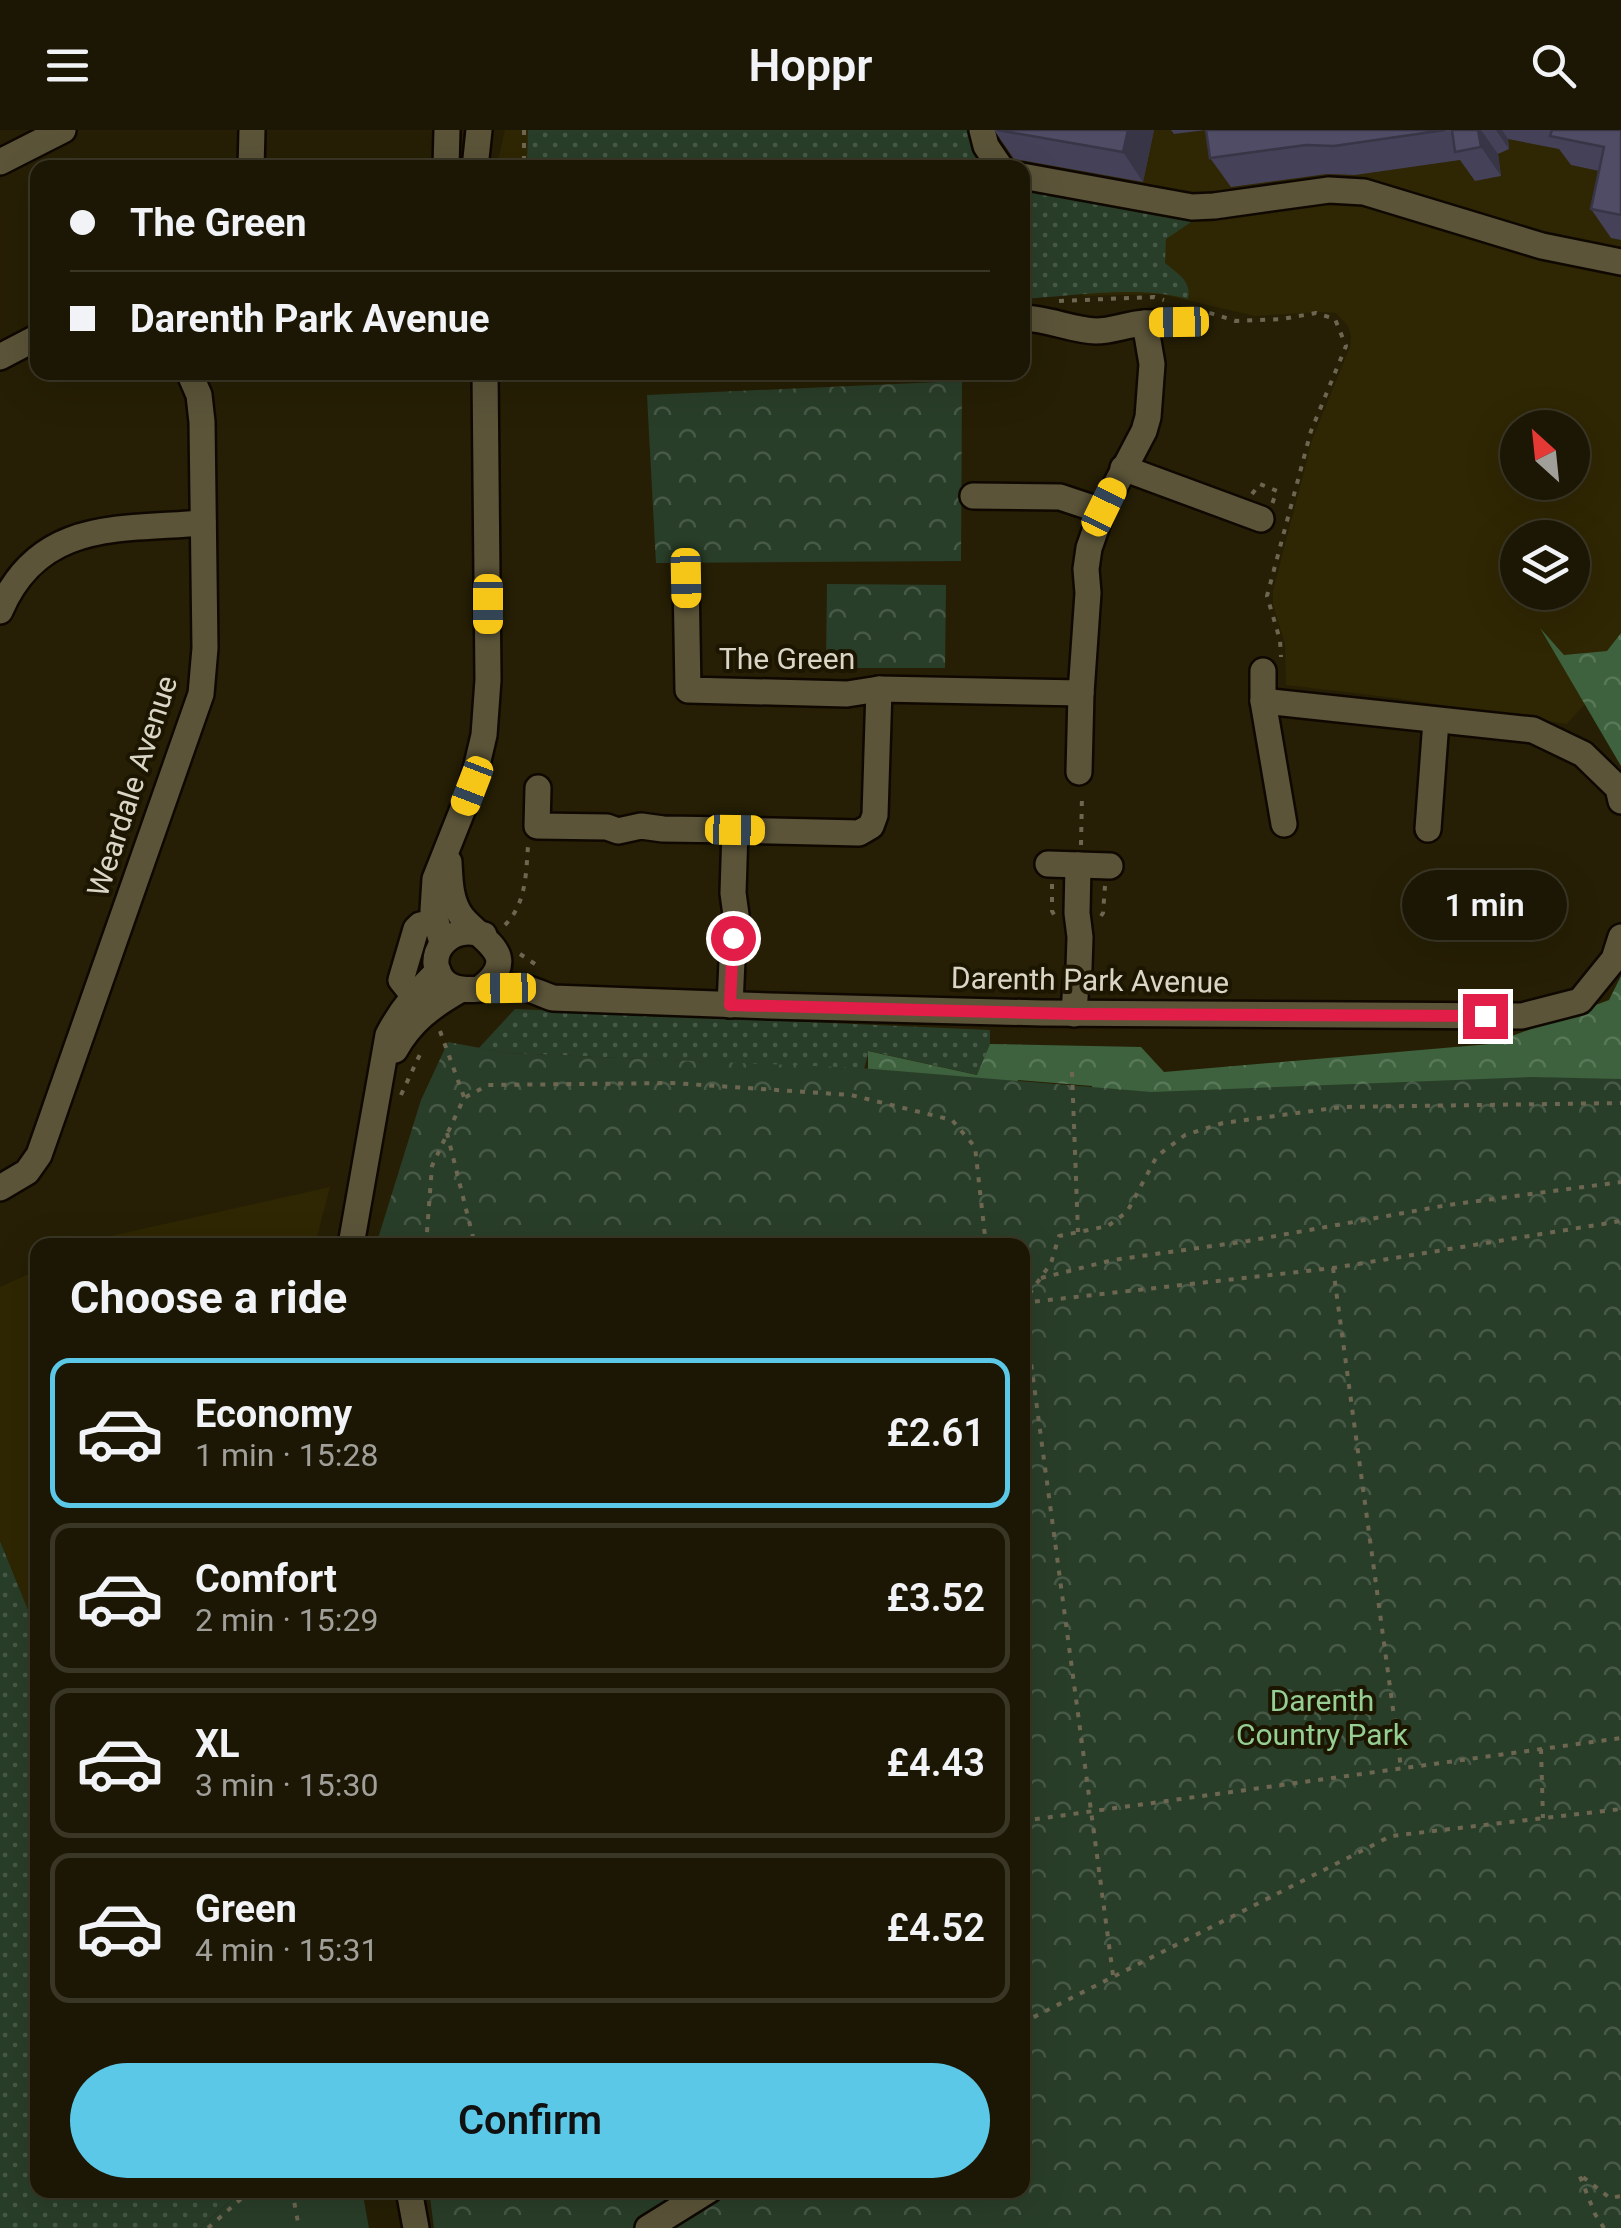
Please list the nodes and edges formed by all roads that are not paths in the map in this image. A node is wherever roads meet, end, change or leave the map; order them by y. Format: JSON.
{"nodes":[{"id":1,"x":63,"y":130,"type":"edge"},
{"id":2,"x":252,"y":130,"type":"edge"},
{"id":3,"x":447,"y":130,"type":"edge"},
{"id":4,"x":479,"y":130,"type":"edge"},
{"id":5,"x":982,"y":130,"type":"edge"},
{"id":6,"x":251,"y":160,"type":"edge"},
{"id":7,"x":446,"y":160,"type":"edge"},
{"id":8,"x":476,"y":160,"type":"edge"},
{"id":9,"x":995,"y":160,"type":"edge"},
{"id":10,"x":0,"y":162,"type":"edge"},
{"id":11,"x":1030,"y":177,"type":"edge"},
{"id":12,"x":1621,"y":262,"type":"edge"},
{"id":13,"x":1179,"y":310,"type":"road end"},
{"id":14,"x":1030,"y":319,"type":"edge"},
{"id":15,"x":1144,"y":322,"type":"junction"},
{"id":16,"x":30,"y":341,"type":"edge"},
{"id":17,"x":0,"y":357,"type":"edge"},
{"id":18,"x":193,"y":380,"type":"edge"},
{"id":19,"x":486,"y":380,"type":"edge"},
{"id":20,"x":1123,"y":468,"type":"junction"},
{"id":21,"x":973,"y":496,"type":"dead end"},
{"id":22,"x":1102,"y":511,"type":"junction"},
{"id":23,"x":1266,"y":513,"type":"road end"},
{"id":24,"x":203,"y":523,"type":"junction"},
{"id":25,"x":686,"y":578,"type":"dead end"},
{"id":26,"x":0,"y":611,"type":"edge"},
{"id":27,"x":1262,"y":671,"type":"road end"},
{"id":28,"x":879,"y":688,"type":"junction"},
{"id":29,"x":1081,"y":693,"type":"junction"},
{"id":30,"x":1263,"y":701,"type":"junction"},
{"id":31,"x":1436,"y":721,"type":"junction"},
{"id":32,"x":1080,"y":780,"type":"road end"},
{"id":33,"x":538,"y":788,"type":"dead end"},
{"id":34,"x":1621,"y":801,"type":"edge"},
{"id":35,"x":1284,"y":824,"type":"dead end"},
{"id":36,"x":1428,"y":829,"type":"dead end"},
{"id":37,"x":735,"y":830,"type":"junction"},
{"id":38,"x":449,"y":847,"type":"junction"},
{"id":39,"x":1048,"y":864,"type":"dead end"},
{"id":40,"x":1078,"y":865,"type":"junction"},
{"id":41,"x":1110,"y":866,"type":"dead end"},
{"id":42,"x":438,"y":932,"type":"junction"},
{"id":43,"x":492,"y":933,"type":"junction"},
{"id":44,"x":1621,"y":937,"type":"edge"},
{"id":45,"x":498,"y":961,"type":"junction"},
{"id":46,"x":438,"y":971,"type":"junction"},
{"id":47,"x":522,"y":987,"type":"junction"},
{"id":48,"x":470,"y":989,"type":"junction"},
{"id":49,"x":413,"y":995,"type":"junction"},
{"id":50,"x":730,"y":1005,"type":"junction"},
{"id":51,"x":1074,"y":1014,"type":"junction"},
{"id":52,"x":383,"y":1071,"type":"junction"},
{"id":53,"x":0,"y":1188,"type":"edge"},
{"id":54,"x":352,"y":1238,"type":"edge"},
{"id":55,"x":410,"y":2198,"type":"edge"},
{"id":56,"x":696,"y":2198,"type":"edge"},
{"id":57,"x":416,"y":2228,"type":"edge"},
{"id":58,"x":648,"y":2228,"type":"edge"}],
"edges":[{"from":1,"to":10,"type":"street"},
{"from":2,"to":6,"type":"street"},
{"from":3,"to":7,"type":"street"},
{"from":4,"to":8,"type":"street"},
{"from":5,"to":9,"type":"street"},
{"from":11,"to":12,"type":"street"},
{"from":13,"to":15,"type":"street"},
{"from":14,"to":15,"type":"street"},
{"from":15,"to":20,"type":"street"},
{"from":16,"to":17,"type":"street"},
{"from":18,"to":24,"type":"street","name":"Weardale Avenue"},
{"from":19,"to":38,"type":"street"},
{"from":20,"to":22,"type":"street"},
{"from":20,"to":23,"type":"street"},
{"from":21,"to":22,"type":"street"},
{"from":22,"to":29,"type":"street"},
{"from":24,"to":26,"type":"street"},
{"from":24,"to":53,"type":"street","name":"Weardale Avenue"},
{"from":25,"to":28,"type":"street","name":"The Green"},
{"from":27,"to":30,"type":"street"},
{"from":28,"to":29,"type":"street","name":"The Green"},
{"from":28,"to":37,"type":"street","name":"The Green"},
{"from":29,"to":32,"type":"street"},
{"from":30,"to":31,"type":"street"},
{"from":30,"to":35,"type":"street"},
{"from":31,"to":34,"type":"street"},
{"from":31,"to":36,"type":"street"},
{"from":33,"to":37,"type":"street","name":"The Green"},
{"from":37,"to":50,"type":"street"},
{"from":38,"to":42,"type":"street"},
{"from":38,"to":43,"type":"street"},
{"from":39,"to":40,"type":"street"},
{"from":40,"to":41,"type":"street"},
{"from":40,"to":51,"type":"street"},
{"from":42,"to":43,"type":"street"},
{"from":42,"to":46,"type":"street"},
{"from":42,"to":49,"type":"street"},
{"from":43,"to":45,"type":"street"},
{"from":44,"to":51,"type":"street","name":"Darenth Park Avenue"},
{"from":45,"to":47,"type":"street"},
{"from":45,"to":48,"type":"street"},
{"from":46,"to":48,"type":"street"},
{"from":46,"to":49,"type":"street"},
{"from":47,"to":48,"type":"street","name":"Darenth Park Avenue"},
{"from":47,"to":50,"type":"street","name":"Darenth Park Avenue"},
{"from":48,"to":52,"type":"street"},
{"from":49,"to":52,"type":"street"},
{"from":50,"to":51,"type":"street","name":"Darenth Park Avenue"},
{"from":52,"to":54,"type":"street"},
{"from":55,"to":57,"type":"street"},
{"from":56,"to":58,"type":"street"}]}
